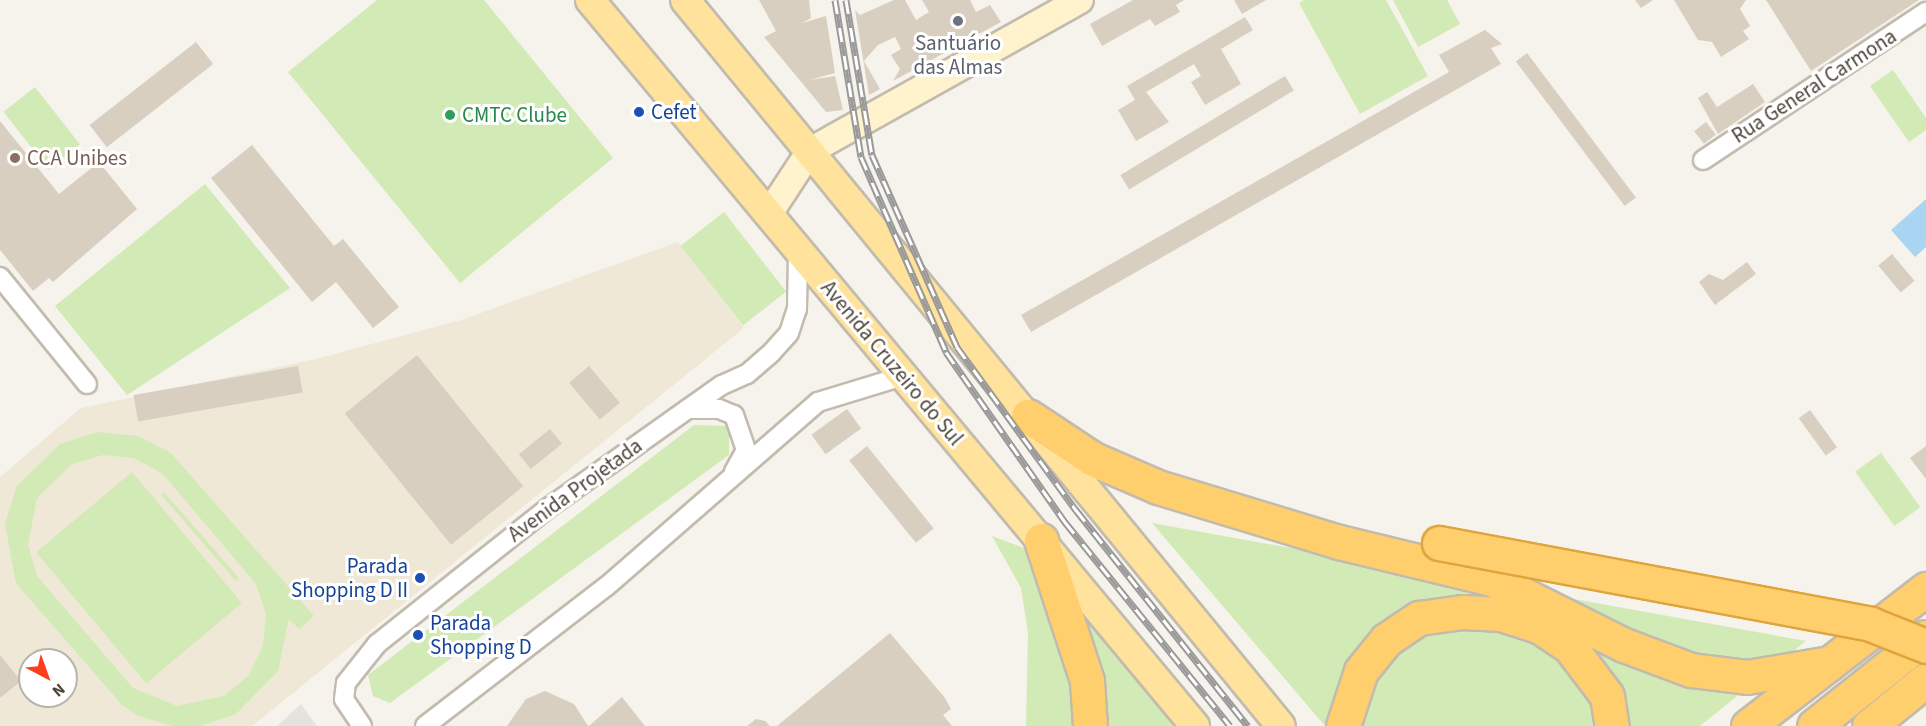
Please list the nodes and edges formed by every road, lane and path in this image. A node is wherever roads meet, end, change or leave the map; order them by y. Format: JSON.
{"nodes":[{"id":1,"x":590,"y":0,"type":"edge"},
{"id":2,"x":685,"y":0,"type":"edge"},
{"id":3,"x":1080,"y":0,"type":"edge"},
{"id":4,"x":1926,"y":12,"type":"edge"},
{"id":5,"x":810,"y":151,"type":"junction"},
{"id":6,"x":1703,"y":160,"type":"dead end"},
{"id":7,"x":768,"y":215,"type":"junction"},
{"id":8,"x":798,"y":250,"type":"junction"},
{"id":9,"x":0,"y":277,"type":"edge"},
{"id":10,"x":903,"y":375,"type":"junction"},
{"id":11,"x":87,"y":384,"type":"dead end"},
{"id":12,"x":686,"y":410,"type":"junction"},
{"id":13,"x":1028,"y":416,"type":"junction"},
{"id":14,"x":731,"y":476,"type":"junction"},
{"id":15,"x":1261,"y":515,"type":"junction"},
{"id":16,"x":1041,"y":540,"type":"junction"},
{"id":17,"x":1926,"y":589,"type":"edge"},
{"id":18,"x":1926,"y":637,"type":"edge"},
{"id":19,"x":1926,"y":646,"type":"edge"},
{"id":20,"x":1830,"y":663,"type":"junction"},
{"id":21,"x":1926,"y":680,"type":"edge"},
{"id":22,"x":1926,"y":710,"type":"edge"},
{"id":23,"x":362,"y":726,"type":"edge"},
{"id":24,"x":425,"y":726,"type":"edge"},
{"id":25,"x":1090,"y":726,"type":"edge"},
{"id":26,"x":1195,"y":726,"type":"edge"},
{"id":27,"x":1281,"y":726,"type":"edge"},
{"id":28,"x":1343,"y":726,"type":"edge"},
{"id":29,"x":1612,"y":726,"type":"edge"},
{"id":30,"x":1748,"y":726,"type":"edge"},
{"id":31,"x":1814,"y":726,"type":"edge"},
{"id":32,"x":1869,"y":726,"type":"edge"},
{"id":33,"x":1903,"y":726,"type":"edge"}],
"edges":[{"from":1,"to":7,"type":"main road","name":"Avenida Cruzeiro do Sul"},
{"from":2,"to":5,"type":"main road"},
{"from":3,"to":5,"type":"street"},
{"from":4,"to":6,"type":"street","name":"Rua General Carmona"},
{"from":5,"to":7,"type":"street"},
{"from":5,"to":13,"type":"main road"},
{"from":7,"to":8,"type":"main road","name":"Avenida Cruzeiro do Sul"},
{"from":8,"to":10,"type":"main road","name":"Avenida Cruzeiro do Sul"},
{"from":8,"to":12,"type":"street","name":"Avenida Projetada"},
{"from":9,"to":11,"type":"street"},
{"from":10,"to":14,"type":"street"},
{"from":10,"to":16,"type":"main road","name":"Avenida Cruzeiro do Sul"},
{"from":12,"to":14,"type":"street"},
{"from":12,"to":23,"type":"street","name":"Avenida Projetada"},
{"from":13,"to":15,"type":"highway"},
{"from":13,"to":27,"type":"main road"},
{"from":14,"to":24,"type":"street"},
{"from":15,"to":19,"type":"highway","bridge":true},
{"from":15,"to":20,"type":"highway"},
{"from":16,"to":25,"type":"highway"},
{"from":16,"to":26,"type":"main road","name":"Avenida Cruzeiro do Sul"},
{"from":17,"to":20,"type":"highway"},
{"from":18,"to":31,"type":"highway"},
{"from":20,"to":30,"type":"highway"},
{"from":21,"to":32,"type":"highway"},
{"from":22,"to":33,"type":"highway"},
{"from":28,"to":29,"type":"highway"}]}
